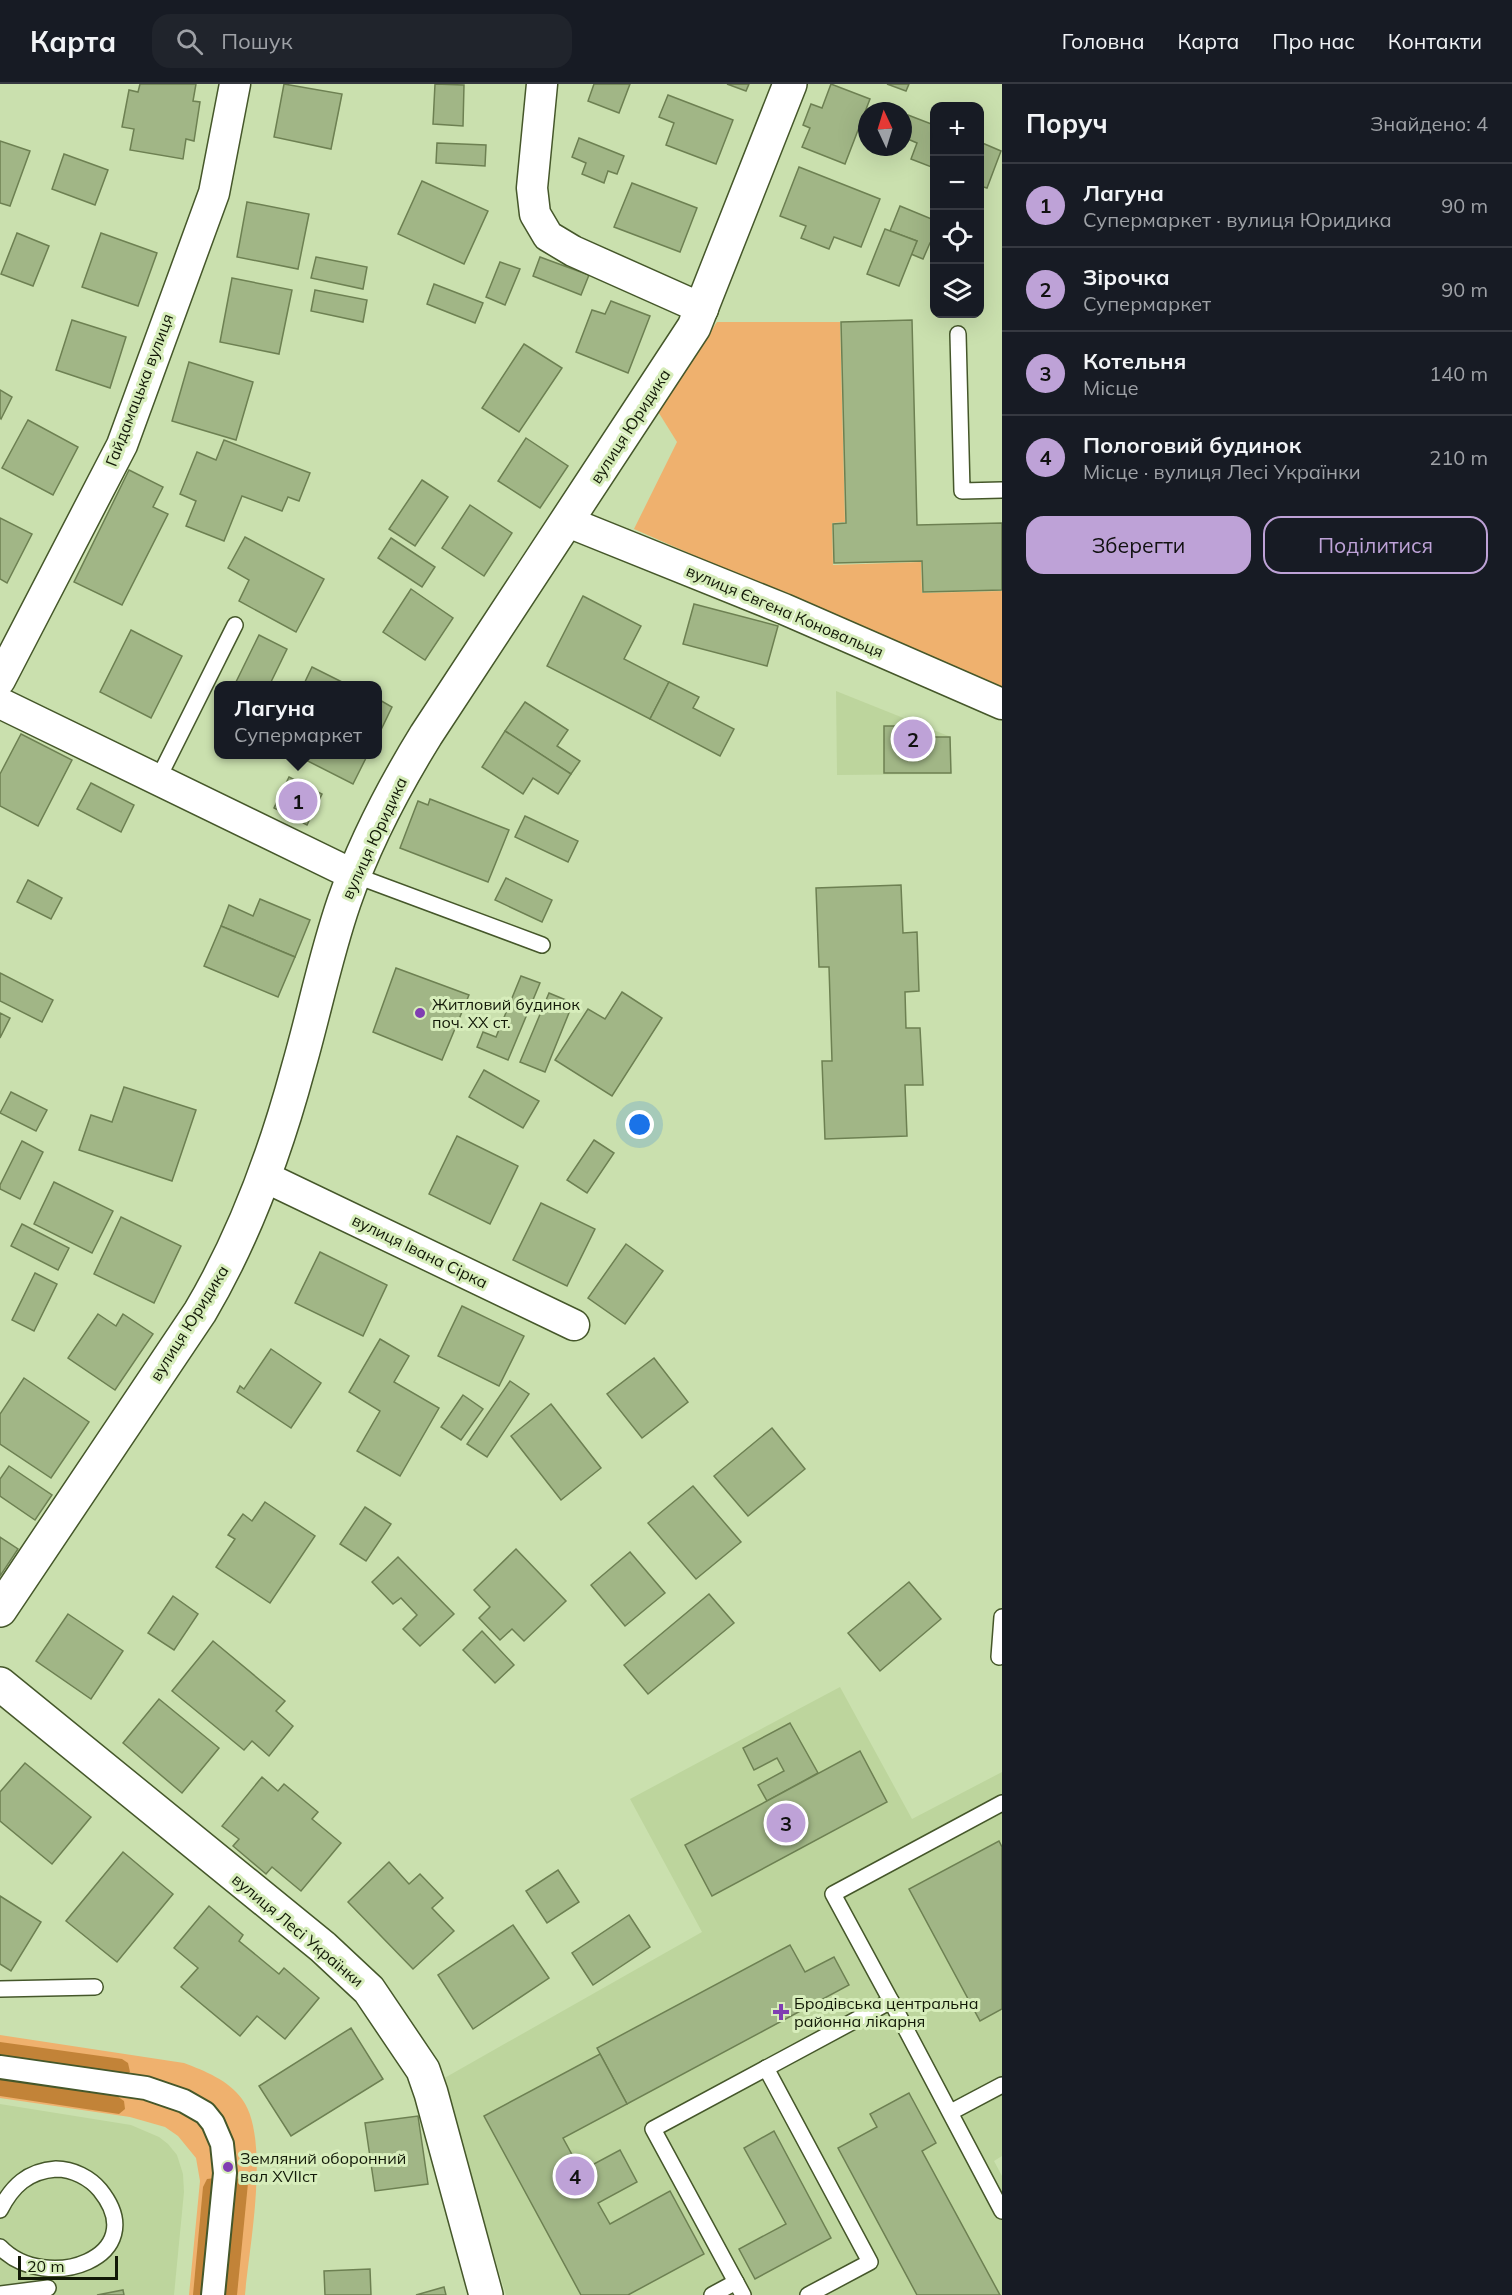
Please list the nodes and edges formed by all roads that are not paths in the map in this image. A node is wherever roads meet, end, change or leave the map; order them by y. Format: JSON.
{"nodes":[{"id":1,"x":235,"y":84,"type":"edge"},
{"id":2,"x":542,"y":84,"type":"edge"},
{"id":3,"x":790,"y":84,"type":"edge"},
{"id":4,"x":703,"y":309,"type":"junction"},
{"id":5,"x":958,"y":334,"type":"dead end"},
{"id":6,"x":1002,"y":490,"type":"edge"},
{"id":7,"x":568,"y":522,"type":"junction"},
{"id":8,"x":235,"y":625,"type":"dead end"},
{"id":9,"x":0,"y":680,"type":"edge"},
{"id":10,"x":0,"y":703,"type":"edge"},
{"id":11,"x":1002,"y":704,"type":"edge"},
{"id":12,"x":158,"y":779,"type":"junction"},
{"id":13,"x":354,"y":875,"type":"junction"},
{"id":14,"x":542,"y":945,"type":"dead end"},
{"id":15,"x":265,"y":1177,"type":"junction"},
{"id":16,"x":574,"y":1325,"type":"dead end"},
{"id":17,"x":0,"y":1610,"type":"edge"},
{"id":18,"x":1002,"y":1617,"type":"edge"},
{"id":19,"x":999,"y":1657,"type":"dead end"},
{"id":20,"x":0,"y":1684,"type":"edge"},
{"id":21,"x":1002,"y":1803,"type":"edge"},
{"id":22,"x":95,"y":1987,"type":"dead end"},
{"id":23,"x":0,"y":1989,"type":"edge"},
{"id":24,"x":891,"y":2001,"type":"junction"},
{"id":25,"x":0,"y":2067,"type":"edge"},
{"id":26,"x":766,"y":2068,"type":"junction"},
{"id":27,"x":1002,"y":2085,"type":"edge"},
{"id":28,"x":951,"y":2112,"type":"junction"},
{"id":29,"x":0,"y":2210,"type":"edge"},
{"id":30,"x":1002,"y":2211,"type":"edge"},
{"id":31,"x":0,"y":2247,"type":"edge"},
{"id":32,"x":87,"y":2277,"type":"dead end"},
{"id":33,"x":739,"y":2288,"type":"edge"},
{"id":34,"x":0,"y":2294,"type":"edge"},
{"id":35,"x":213,"y":2295,"type":"edge"},
{"id":36,"x":486,"y":2295,"type":"edge"},
{"id":37,"x":712,"y":2295,"type":"edge"},
{"id":38,"x":808,"y":2295,"type":"edge"}],
"edges":[{"from":1,"to":9,"type":"street","name":"Гайдамацька вулиця"},
{"from":2,"to":4,"type":"street"},
{"from":3,"to":4,"type":"street","name":"вулиця Юридика"},
{"from":4,"to":7,"type":"street","name":"вулиця Юридика"},
{"from":5,"to":6,"type":"lane"},
{"from":7,"to":11,"type":"street","name":"вулиця Євгена Коновальця"},
{"from":7,"to":13,"type":"street","name":"вулиця Юридика"},
{"from":8,"to":12,"type":"lane"},
{"from":10,"to":12,"type":"street"},
{"from":12,"to":13,"type":"street"},
{"from":13,"to":14,"type":"lane"},
{"from":13,"to":15,"type":"street","name":"вулиця Юридика"},
{"from":15,"to":16,"type":"street","name":"вулиця Івана Сірка"},
{"from":15,"to":17,"type":"street","name":"вулиця Юридика"},
{"from":18,"to":19,"type":"lane"},
{"from":20,"to":36,"type":"street","name":"вулиця Лесі Українки"},
{"from":21,"to":24,"type":"lane"},
{"from":22,"to":23,"type":"lane"},
{"from":24,"to":26,"type":"lane"},
{"from":24,"to":28,"type":"lane"},
{"from":25,"to":35,"type":"street"},
{"from":26,"to":33,"type":"lane"},
{"from":26,"to":38,"type":"lane"},
{"from":27,"to":28,"type":"lane"},
{"from":28,"to":30,"type":"lane"},
{"from":29,"to":32,"type":"lane"},
{"from":31,"to":34,"type":"lane"},
{"from":33,"to":37,"type":"lane"}]}
